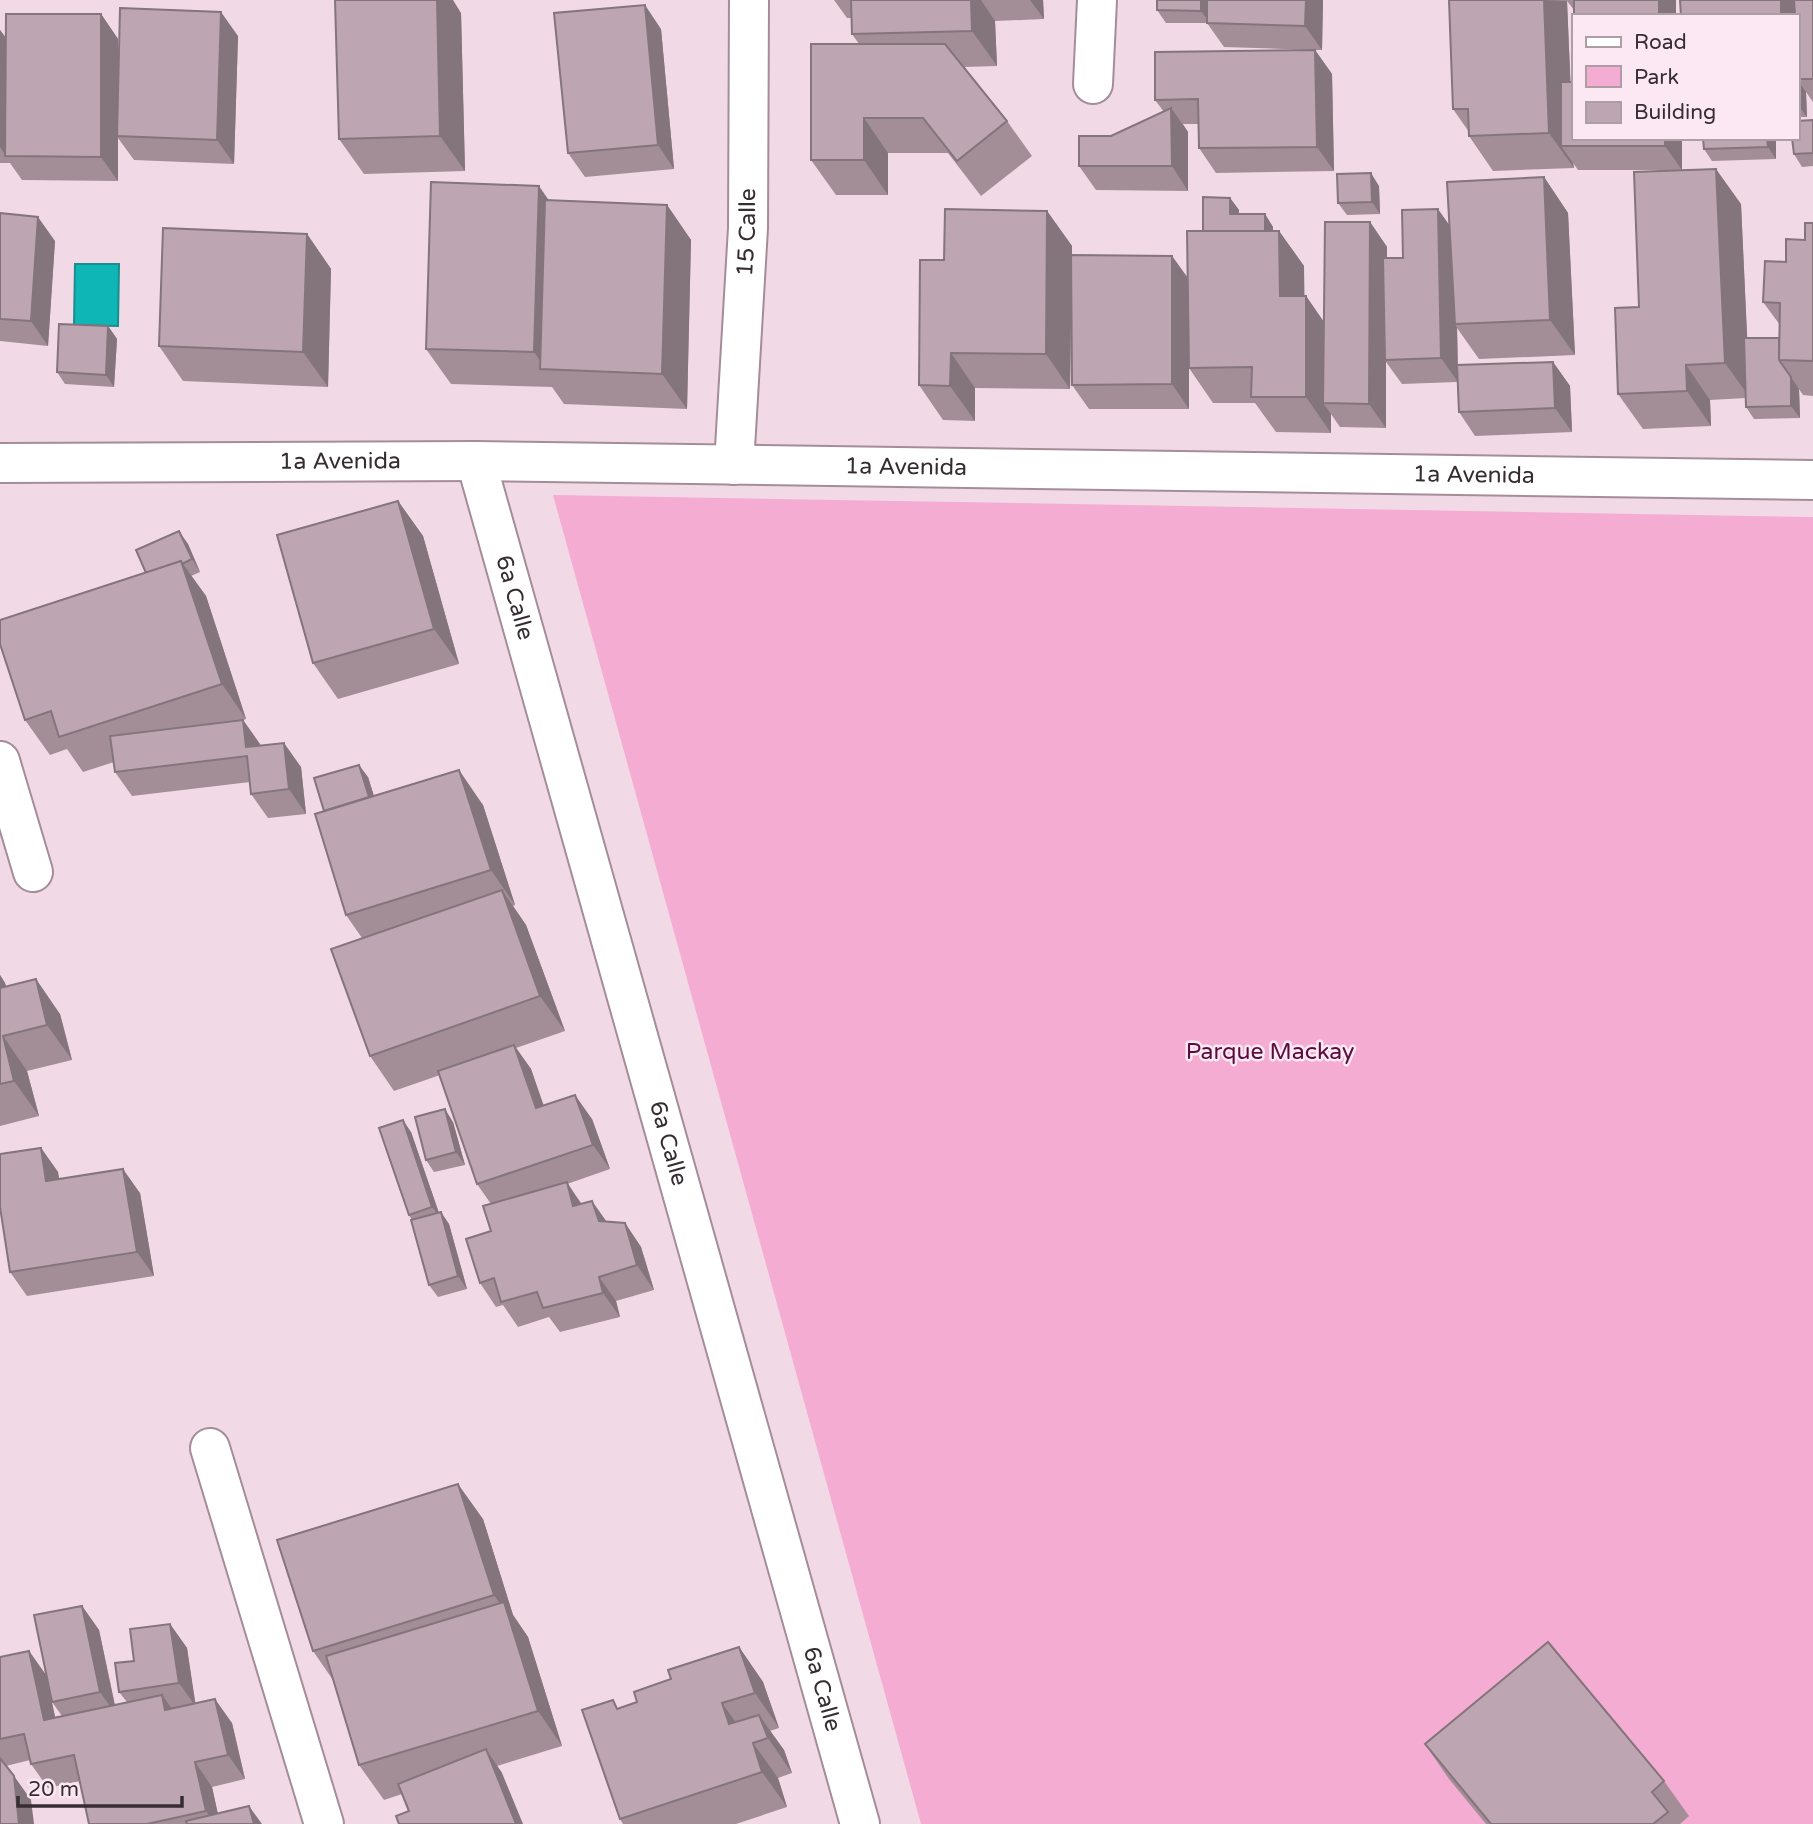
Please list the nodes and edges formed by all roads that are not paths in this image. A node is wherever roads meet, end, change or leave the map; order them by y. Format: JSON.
{"nodes":[{"id":1,"x":749,"y":0,"type":"edge"},
{"id":2,"x":1097,"y":0,"type":"edge"},
{"id":3,"x":1093,"y":84,"type":"dead end"},
{"id":4,"x":476,"y":461,"type":"junction"},
{"id":5,"x":0,"y":463,"type":"edge"},
{"id":6,"x":734,"y":465,"type":"junction"},
{"id":7,"x":1813,"y":480,"type":"edge"},
{"id":8,"x":0,"y":761,"type":"edge"},
{"id":9,"x":33,"y":872,"type":"dead end"},
{"id":10,"x":210,"y":1448,"type":"dead end"},
{"id":11,"x":324,"y":1824,"type":"edge"},
{"id":12,"x":860,"y":1824,"type":"edge"}],
"edges":[{"from":1,"to":6,"type":"street","name":"15 Calle"},
{"from":2,"to":3,"type":"street"},
{"from":4,"to":5,"type":"street","name":"1a Avenida"},
{"from":4,"to":6,"type":"street","name":"1a Avenida"},
{"from":4,"to":12,"type":"street","name":"6a Calle"},
{"from":6,"to":7,"type":"street","name":"1a Avenida"},
{"from":8,"to":9,"type":"street"},
{"from":10,"to":11,"type":"street"}]}
